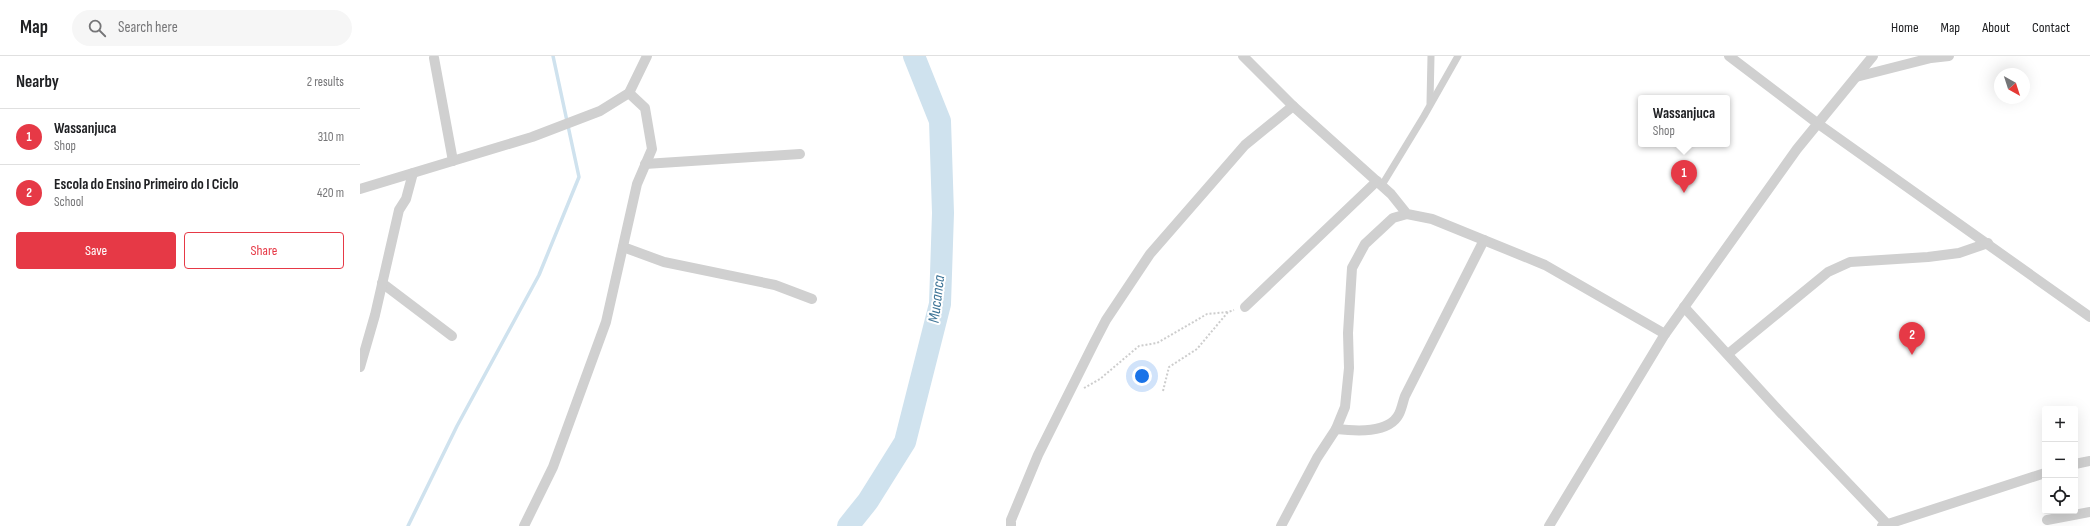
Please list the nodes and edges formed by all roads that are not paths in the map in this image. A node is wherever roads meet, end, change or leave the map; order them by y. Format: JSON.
{"nodes":[{"id":1,"x":647,"y":56,"type":"edge"},
{"id":2,"x":1244,"y":56,"type":"edge"},
{"id":3,"x":1431,"y":56,"type":"edge"},
{"id":4,"x":1458,"y":56,"type":"edge"},
{"id":5,"x":1729,"y":56,"type":"edge"},
{"id":6,"x":1949,"y":56,"type":"edge"},
{"id":7,"x":434,"y":58,"type":"dead end"},
{"id":8,"x":1867,"y":58,"type":"edge"},
{"id":9,"x":1856,"y":77,"type":"junction"},
{"id":10,"x":629,"y":93,"type":"junction"},
{"id":11,"x":1430,"y":105,"type":"junction"},
{"id":12,"x":1293,"y":106,"type":"junction"},
{"id":13,"x":1817,"y":123,"type":"junction"},
{"id":14,"x":800,"y":154,"type":"dead end"},
{"id":15,"x":453,"y":161,"type":"junction"},
{"id":16,"x":645,"y":164,"type":"junction"},
{"id":17,"x":413,"y":174,"type":"junction"},
{"id":18,"x":1380,"y":183,"type":"junction"},
{"id":19,"x":361,"y":187,"type":"edge"},
{"id":20,"x":1408,"y":214,"type":"junction"},
{"id":21,"x":1484,"y":240,"type":"junction"},
{"id":22,"x":1988,"y":243,"type":"junction"},
{"id":23,"x":622,"y":247,"type":"junction"},
{"id":24,"x":382,"y":283,"type":"junction"},
{"id":25,"x":812,"y":299,"type":"dead end"},
{"id":26,"x":1245,"y":307,"type":"road end"},
{"id":27,"x":1684,"y":307,"type":"junction"},
{"id":28,"x":2090,"y":317,"type":"edge"},
{"id":29,"x":1665,"y":334,"type":"junction"},
{"id":30,"x":452,"y":336,"type":"dead end"},
{"id":31,"x":1728,"y":354,"type":"junction"},
{"id":32,"x":360,"y":367,"type":"edge"},
{"id":33,"x":1336,"y":430,"type":"junction"},
{"id":34,"x":2090,"y":461,"type":"edge"},
{"id":35,"x":2078,"y":463,"type":"edge"},
{"id":36,"x":2042,"y":474,"type":"edge"},
{"id":37,"x":2090,"y":512,"type":"edge"},
{"id":38,"x":2047,"y":520,"type":"dead end"},
{"id":39,"x":1901,"y":523,"type":"edge"},
{"id":40,"x":1884,"y":525,"type":"edge"},
{"id":41,"x":524,"y":526,"type":"edge"},
{"id":42,"x":1011,"y":526,"type":"edge"},
{"id":43,"x":1281,"y":526,"type":"edge"},
{"id":44,"x":1549,"y":526,"type":"edge"}],
"edges":[{"from":1,"to":10,"type":"street"},
{"from":2,"to":12,"type":"street"},
{"from":3,"to":11,"type":"street"},
{"from":4,"to":11,"type":"street"},
{"from":5,"to":13,"type":"street"},
{"from":6,"to":9,"type":"street"},
{"from":7,"to":15,"type":"street"},
{"from":8,"to":9,"type":"street"},
{"from":9,"to":13,"type":"street"},
{"from":10,"to":15,"type":"street"},
{"from":10,"to":16,"type":"street"},
{"from":11,"to":18,"type":"street"},
{"from":12,"to":18,"type":"street"},
{"from":12,"to":42,"type":"street"},
{"from":13,"to":22,"type":"street"},
{"from":13,"to":27,"type":"street"},
{"from":14,"to":16,"type":"street"},
{"from":15,"to":17,"type":"street"},
{"from":16,"to":23,"type":"street"},
{"from":17,"to":19,"type":"street"},
{"from":17,"to":24,"type":"street"},
{"from":18,"to":20,"type":"street"},
{"from":18,"to":26,"type":"street"},
{"from":20,"to":21,"type":"street"},
{"from":20,"to":33,"type":"street"},
{"from":21,"to":29,"type":"street"},
{"from":21,"to":33,"type":"street"},
{"from":22,"to":28,"type":"street"},
{"from":22,"to":31,"type":"street"},
{"from":23,"to":25,"type":"street"},
{"from":23,"to":41,"type":"street"},
{"from":24,"to":30,"type":"street"},
{"from":24,"to":32,"type":"street"},
{"from":27,"to":29,"type":"street"},
{"from":27,"to":31,"type":"street"},
{"from":29,"to":44,"type":"street"},
{"from":31,"to":40,"type":"street"},
{"from":33,"to":43,"type":"street"},
{"from":34,"to":35,"type":"street"},
{"from":36,"to":39,"type":"street"},
{"from":37,"to":38,"type":"street"},
{"from":39,"to":40,"type":"street"}]}
